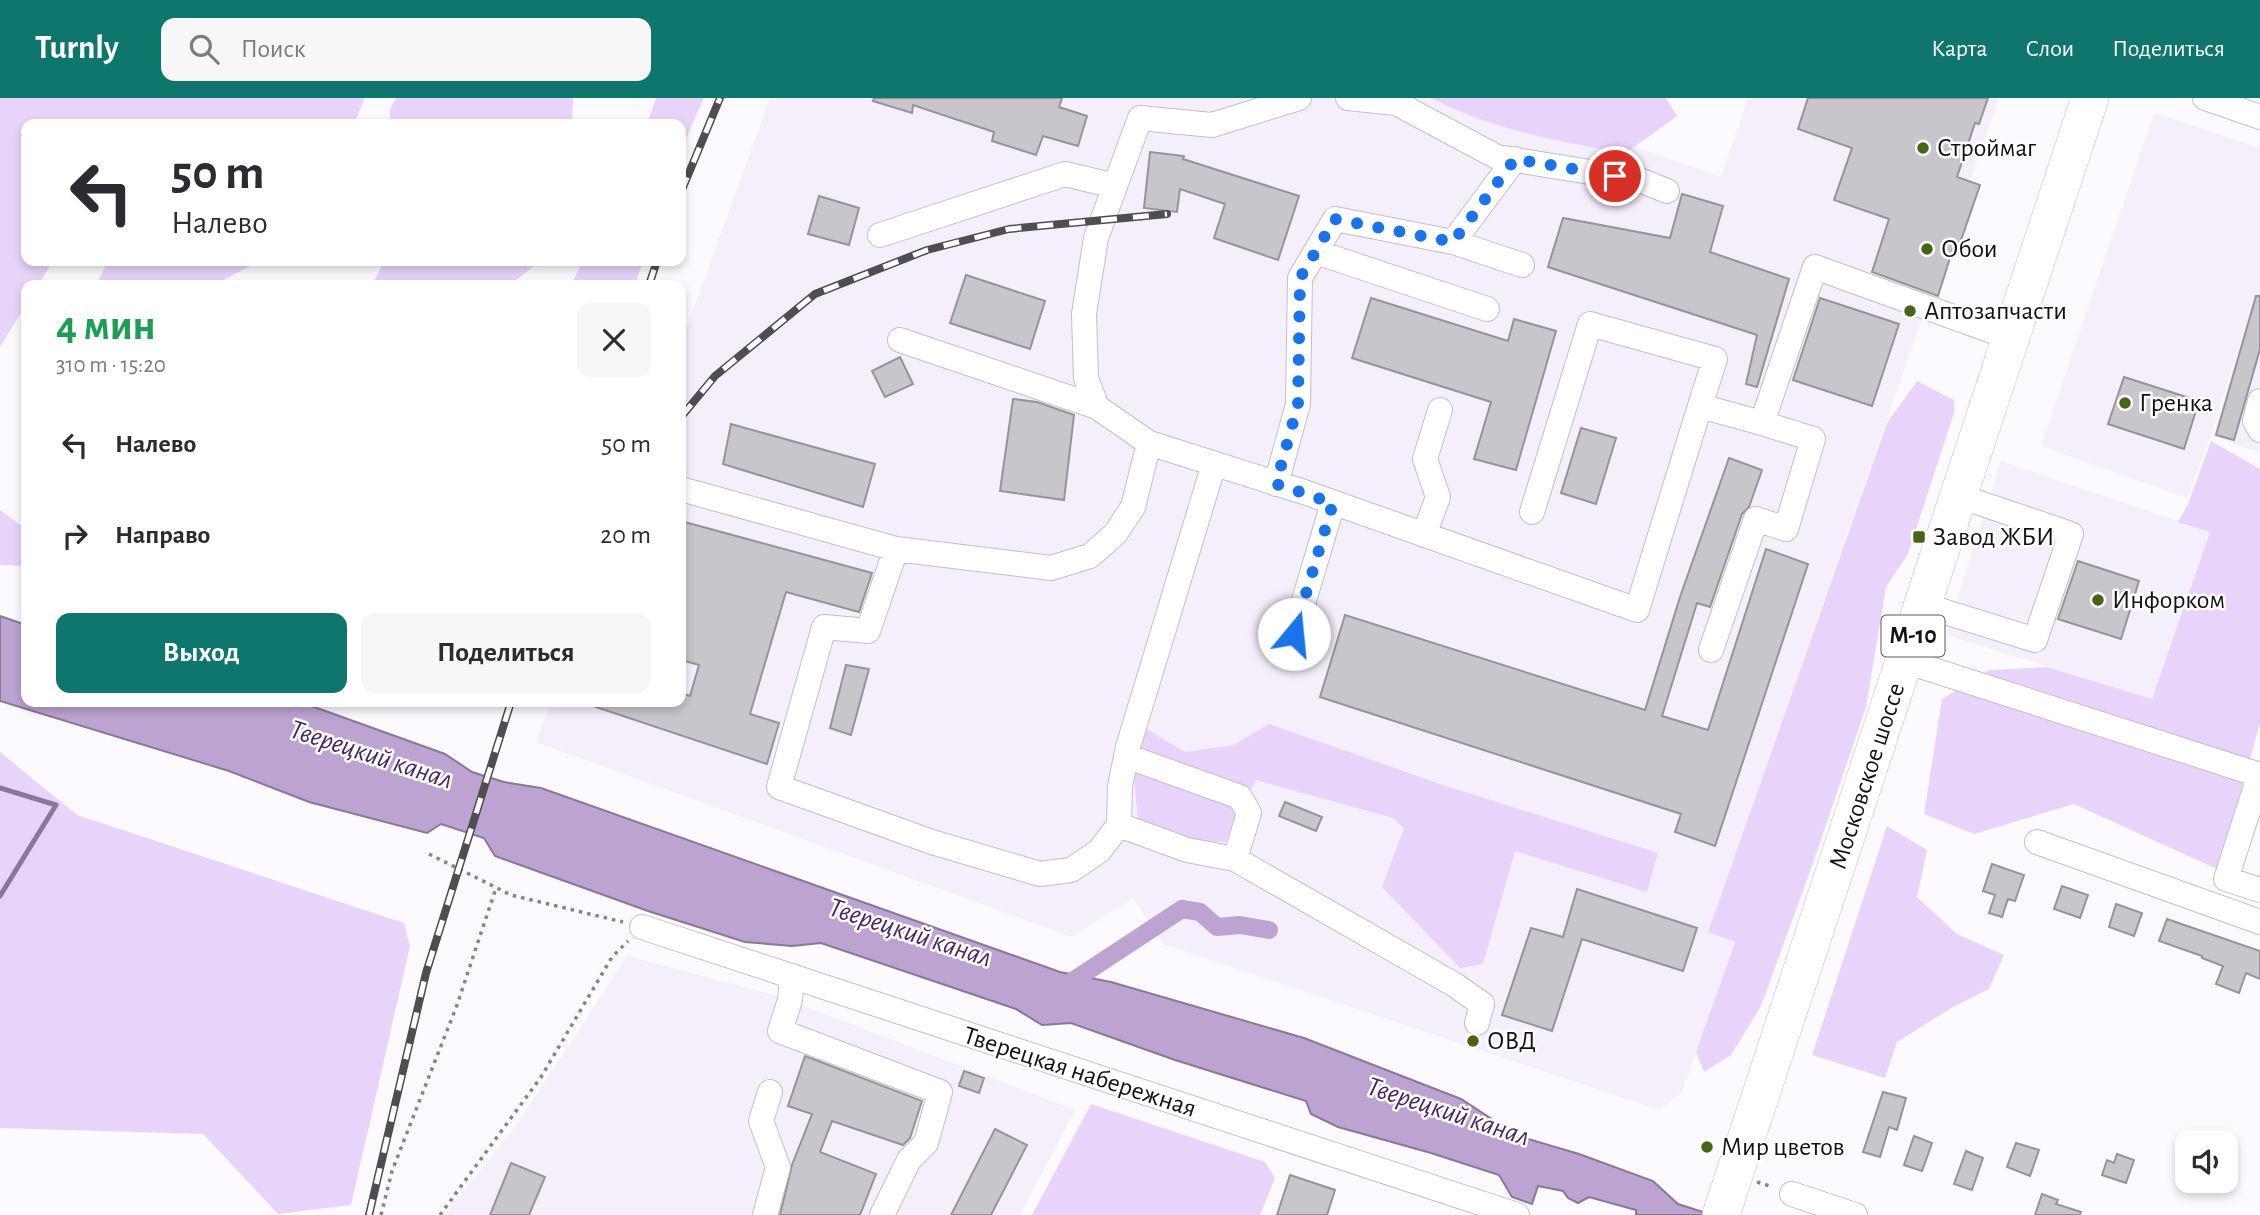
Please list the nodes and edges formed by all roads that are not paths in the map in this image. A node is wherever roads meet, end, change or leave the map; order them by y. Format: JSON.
{"nodes":[{"id":1,"x":1299,"y":98,"type":"edge"},
{"id":2,"x":1348,"y":98,"type":"edge"},
{"id":3,"x":2090,"y":98,"type":"edge"},
{"id":4,"x":2205,"y":98,"type":"edge"},
{"id":5,"x":2260,"y":117,"type":"edge"},
{"id":6,"x":1515,"y":159,"type":"junction"},
{"id":7,"x":1115,"y":186,"type":"junction"},
{"id":8,"x":1667,"y":191,"type":"dead end"},
{"id":9,"x":880,"y":235,"type":"dead end"},
{"id":10,"x":1453,"y":242,"type":"junction"},
{"id":11,"x":1316,"y":252,"type":"junction"},
{"id":12,"x":1522,"y":265,"type":"dead end"},
{"id":13,"x":1487,"y":309,"type":"dead end"},
{"id":14,"x":2011,"y":338,"type":"junction"},
{"id":15,"x":900,"y":340,"type":"dead end"},
{"id":16,"x":2260,"y":401,"type":"edge"},
{"id":17,"x":1700,"y":406,"type":"junction"},
{"id":18,"x":1097,"y":407,"type":"junction"},
{"id":19,"x":1440,"y":410,"type":"dead end"},
{"id":20,"x":1762,"y":423,"type":"junction"},
{"id":21,"x":2260,"y":430,"type":"edge"},
{"id":22,"x":1149,"y":443,"type":"junction"},
{"id":23,"x":1214,"y":464,"type":"junction"},
{"id":24,"x":1276,"y":484,"type":"junction"},
{"id":25,"x":686,"y":490,"type":"edge"},
{"id":26,"x":1959,"y":496,"type":"junction"},
{"id":27,"x":1333,"y":503,"type":"junction"},
{"id":28,"x":1532,"y":512,"type":"dead end"},
{"id":29,"x":1424,"y":535,"type":"junction"},
{"id":30,"x":896,"y":549,"type":"junction"},
{"id":31,"x":1923,"y":606,"type":"junction"},
{"id":32,"x":1317,"y":640,"type":"dead end"},
{"id":33,"x":1711,"y":650,"type":"dead end"},
{"id":34,"x":1905,"y":661,"type":"junction"},
{"id":35,"x":1126,"y":756,"type":"junction"},
{"id":36,"x":2260,"y":775,"type":"edge"},
{"id":37,"x":1119,"y":825,"type":"junction"},
{"id":38,"x":2037,"y":842,"type":"dead end"},
{"id":39,"x":1235,"y":859,"type":"junction"},
{"id":40,"x":2260,"y":890,"type":"edge"},
{"id":41,"x":2260,"y":922,"type":"edge"},
{"id":42,"x":642,"y":927,"type":"road end"},
{"id":43,"x":792,"y":976,"type":"junction"},
{"id":44,"x":1477,"y":1023,"type":"dead end"},
{"id":45,"x":771,"y":1092,"type":"dead end"},
{"id":46,"x":1792,"y":1194,"type":"road end"},
{"id":47,"x":765,"y":1215,"type":"edge"},
{"id":48,"x":882,"y":1215,"type":"edge"},
{"id":49,"x":1517,"y":1215,"type":"edge"},
{"id":50,"x":1721,"y":1215,"type":"edge"},
{"id":51,"x":1855,"y":1215,"type":"edge"}],
"edges":[{"from":1,"to":7,"type":"street"},
{"from":2,"to":6,"type":"street"},
{"from":3,"to":14,"type":"highway","name":"Московское шоссе","number":"М-10"},
{"from":4,"to":5,"type":"street"},
{"from":6,"to":8,"type":"street"},
{"from":6,"to":10,"type":"street"},
{"from":7,"to":9,"type":"street"},
{"from":7,"to":18,"type":"street"},
{"from":10,"to":11,"type":"street"},
{"from":10,"to":12,"type":"street"},
{"from":11,"to":13,"type":"street"},
{"from":11,"to":24,"type":"street"},
{"from":14,"to":20,"type":"street"},
{"from":14,"to":26,"type":"highway","name":"Московское шоссе","number":"М-10"},
{"from":15,"to":18,"type":"street"},
{"from":16,"to":21,"type":"street"},
{"from":17,"to":20,"type":"street"},
{"from":17,"to":28,"type":"street"},
{"from":17,"to":29,"type":"street"},
{"from":18,"to":22,"type":"street"},
{"from":19,"to":29,"type":"street"},
{"from":20,"to":33,"type":"street"},
{"from":22,"to":23,"type":"street"},
{"from":22,"to":30,"type":"street"},
{"from":23,"to":24,"type":"street"},
{"from":23,"to":35,"type":"street"},
{"from":24,"to":27,"type":"street"},
{"from":25,"to":30,"type":"street"},
{"from":26,"to":31,"type":"highway","name":"Московское шоссе","number":"М-10"},
{"from":26,"to":31,"type":"street"},
{"from":27,"to":29,"type":"street"},
{"from":27,"to":32,"type":"street"},
{"from":30,"to":37,"type":"street"},
{"from":31,"to":34,"type":"highway","name":"Московское шоссе","number":"М-10"},
{"from":34,"to":36,"type":"street"},
{"from":34,"to":50,"type":"highway","name":"Московское шоссе","number":"М-10"},
{"from":35,"to":37,"type":"street"},
{"from":35,"to":39,"type":"street"},
{"from":36,"to":40,"type":"street"},
{"from":37,"to":39,"type":"street"},
{"from":38,"to":41,"type":"street"},
{"from":39,"to":44,"type":"street"},
{"from":42,"to":43,"type":"street","name":"Тверецкая набережная"},
{"from":43,"to":48,"type":"street"},
{"from":43,"to":49,"type":"street","name":"Тверецкая набережная"},
{"from":45,"to":47,"type":"street"},
{"from":46,"to":51,"type":"street"}]}
